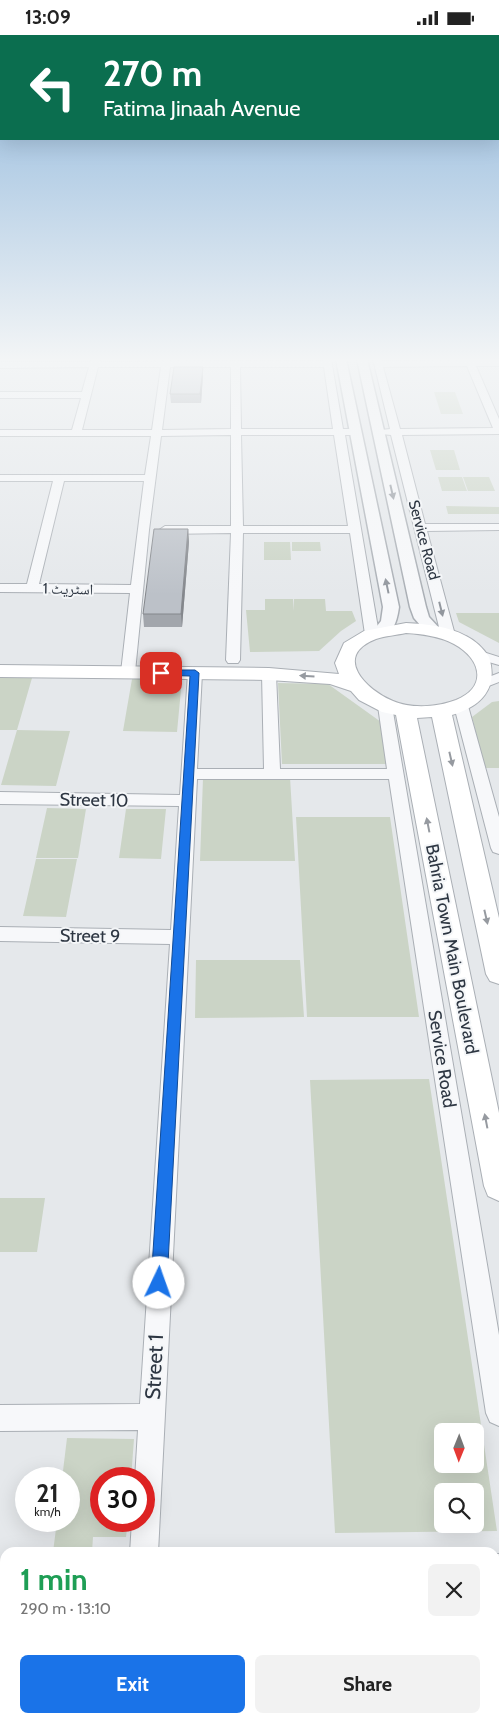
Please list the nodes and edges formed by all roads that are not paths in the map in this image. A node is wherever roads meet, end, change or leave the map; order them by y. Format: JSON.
{"nodes":[{"id":1,"x":156,"y":438,"type":"edge"},
{"id":2,"x":235,"y":438,"type":"edge"},
{"id":3,"x":341,"y":438,"type":"edge"},
{"id":4,"x":356,"y":438,"type":"edge"},
{"id":5,"x":379,"y":438,"type":"edge"},
{"id":6,"x":397,"y":438,"type":"edge"},
{"id":7,"x":0,"y":478,"type":"edge"},
{"id":8,"x":59,"y":478,"type":"junction"},
{"id":9,"x":151,"y":478,"type":"junction"},
{"id":10,"x":499,"y":527,"type":"edge"},
{"id":11,"x":421,"y":528,"type":"junction"},
{"id":12,"x":237,"y":529,"type":"junction"},
{"id":13,"x":355,"y":529,"type":"junction"},
{"id":14,"x":143,"y":530,"type":"junction"},
{"id":15,"x":0,"y":588,"type":"edge"},
{"id":16,"x":32,"y":588,"type":"junction"},
{"id":17,"x":136,"y":589,"type":"junction"},
{"id":18,"x":377,"y":633,"type":"junction"},
{"id":19,"x":440,"y":633,"type":"junction"},
{"id":20,"x":348,"y":652,"type":"junction"},
{"id":21,"x":480,"y":655,"type":"junction"},
{"id":22,"x":0,"y":658,"type":"edge"},
{"id":23,"x":233,"y":661,"type":"junction"},
{"id":24,"x":499,"y":661,"type":"edge"},
{"id":25,"x":128,"y":666,"type":"junction"},
{"id":26,"x":0,"y":671,"type":"edge"},
{"id":27,"x":195,"y":673,"type":"junction"},
{"id":28,"x":269,"y":674,"type":"junction"},
{"id":29,"x":493,"y":680,"type":"edge"},
{"id":30,"x":353,"y":686,"type":"junction"},
{"id":31,"x":395,"y":708,"type":"junction"},
{"id":32,"x":451,"y":708,"type":"junction"},
{"id":33,"x":189,"y":774,"type":"junction"},
{"id":34,"x":272,"y":774,"type":"junction"},
{"id":35,"x":397,"y":774,"type":"junction"},
{"id":36,"x":482,"y":781,"type":"junction"},
{"id":37,"x":499,"y":781,"type":"edge"},
{"id":38,"x":0,"y":798,"type":"edge"},
{"id":39,"x":187,"y":801,"type":"junction"},
{"id":40,"x":499,"y":848,"type":"edge"},
{"id":41,"x":0,"y":934,"type":"edge"},
{"id":42,"x":179,"y":937,"type":"junction"},
{"id":43,"x":499,"y":974,"type":"edge"},
{"id":44,"x":499,"y":1187,"type":"edge"},
{"id":45,"x":499,"y":1413,"type":"edge"},
{"id":46,"x":152,"y":1417,"type":"junction"},
{"id":47,"x":0,"y":1418,"type":"edge"},
{"id":48,"x":144,"y":1547,"type":"edge"}],
"edges":[{"from":1,"to":9,"type":"street"},
{"from":2,"to":12,"type":"street"},
{"from":3,"to":13,"type":"street"},
{"from":18,"to":4,"type":"street","one_way":true},
{"from":5,"to":19,"type":"street","one_way":true},
{"from":6,"to":11,"type":"street","name":"Service Road"},
{"from":7,"to":8,"type":"street"},
{"from":8,"to":9,"type":"street"},
{"from":8,"to":16,"type":"street"},
{"from":9,"to":14,"type":"street"},
{"from":10,"to":11,"type":"street"},
{"from":11,"to":19,"type":"street","name":"Service Road","one_way":true},
{"from":12,"to":13,"type":"street"},
{"from":12,"to":14,"type":"street"},
{"from":12,"to":23,"type":"street"},
{"from":13,"to":18,"type":"street"},
{"from":14,"to":17,"type":"street"},
{"from":15,"to":16,"type":"street","name":"اسٹریٹ 1"},
{"from":16,"to":17,"type":"street","name":"اسٹریٹ 1"},
{"from":17,"to":25,"type":"street"},
{"from":18,"to":19,"type":"main road"},
{"from":18,"to":20,"type":"main road"},
{"from":19,"to":21,"type":"main road"},
{"from":20,"to":23,"type":"main road"},
{"from":20,"to":30,"type":"main road"},
{"from":21,"to":24,"type":"street"},
{"from":21,"to":29,"type":"main road"},
{"from":22,"to":25,"type":"main road"},
{"from":23,"to":25,"type":"main road"},
{"from":25,"to":26,"type":"main road"},
{"from":25,"to":27,"type":"main road"},
{"from":27,"to":28,"type":"main road"},
{"from":27,"to":33,"type":"street","name":"Street 1"},
{"from":30,"to":28,"type":"main road","one_way":true},
{"from":28,"to":34,"type":"street"},
{"from":29,"to":32,"type":"main road"},
{"from":30,"to":31,"type":"main road"},
{"from":31,"to":32,"type":"main road"},
{"from":31,"to":35,"type":"street","name":"Service Road"},
{"from":44,"to":31,"type":"main road","name":"Bahria Town Main Boulevard","one_way":true},
{"from":32,"to":36,"type":"street"},
{"from":32,"to":43,"type":"main road","one_way":true},
{"from":33,"to":34,"type":"street"},
{"from":33,"to":39,"type":"street","name":"Street 1"},
{"from":34,"to":35,"type":"street"},
{"from":35,"to":45,"type":"street","name":"Service Road"},
{"from":36,"to":37,"type":"street"},
{"from":36,"to":40,"type":"street"},
{"from":38,"to":39,"type":"street","name":"Street 10"},
{"from":39,"to":42,"type":"street","name":"Street 1"},
{"from":41,"to":42,"type":"street","name":"Street 9"},
{"from":42,"to":46,"type":"street","name":"Street 1"},
{"from":46,"to":47,"type":"street"},
{"from":46,"to":48,"type":"street","name":"Street 1"}]}
